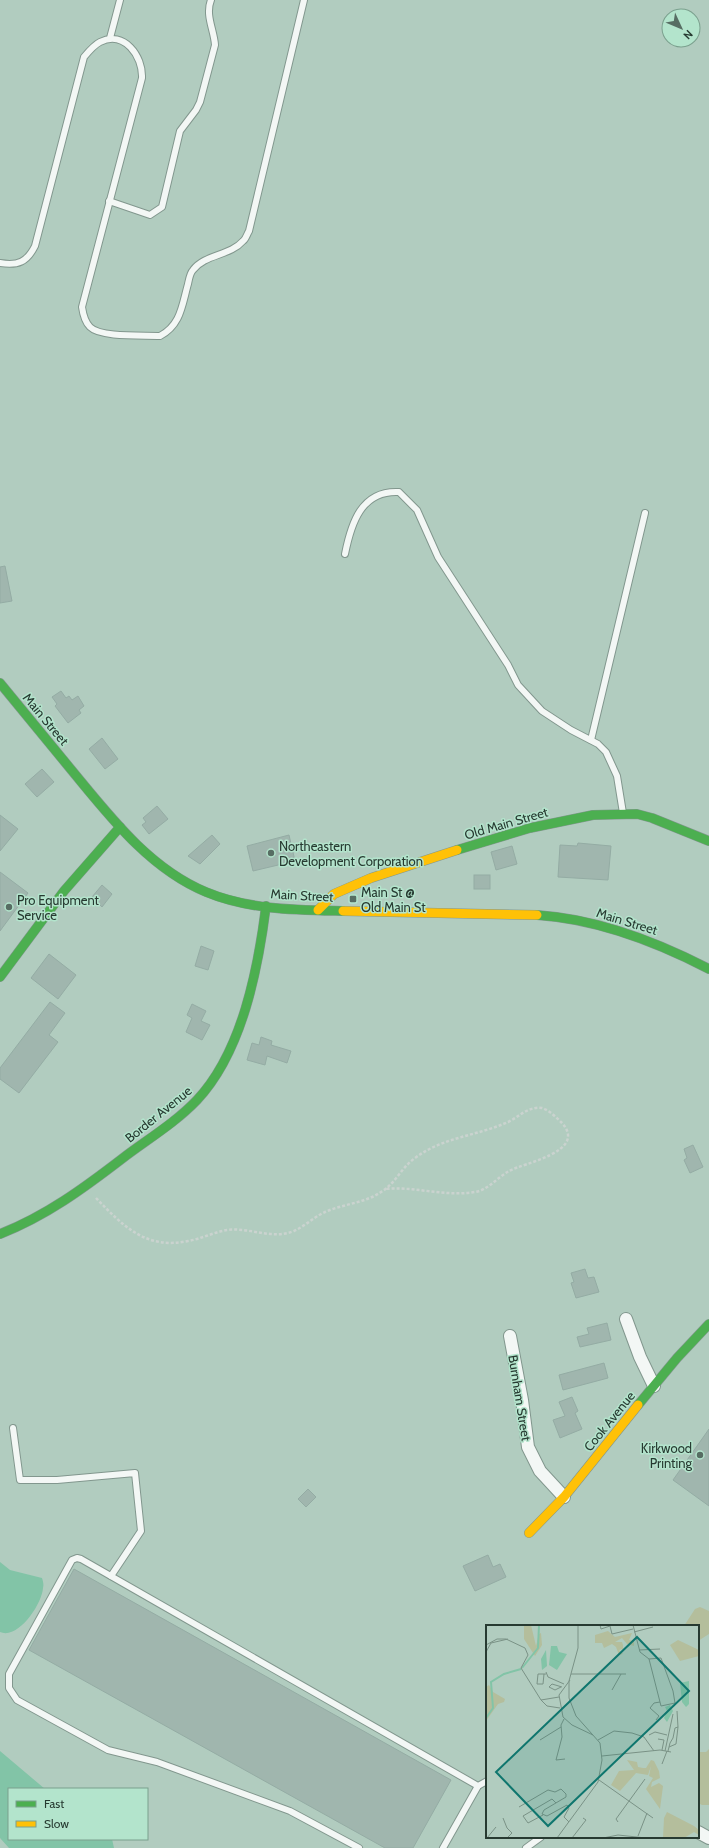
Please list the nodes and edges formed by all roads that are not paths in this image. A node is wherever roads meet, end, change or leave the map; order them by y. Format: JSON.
{"nodes":[{"id":1,"x":120,"y":0,"type":"edge"},
{"id":2,"x":211,"y":0,"type":"edge"},
{"id":3,"x":304,"y":0,"type":"edge"},
{"id":4,"x":110,"y":38,"type":"junction"},
{"id":5,"x":109,"y":201,"type":"junction"},
{"id":6,"x":0,"y":263,"type":"edge"},
{"id":7,"x":645,"y":513,"type":"dead end"},
{"id":8,"x":345,"y":554,"type":"dead end"},
{"id":9,"x":0,"y":683,"type":"edge"},
{"id":10,"x":591,"y":740,"type":"junction"},
{"id":11,"x":623,"y":813,"type":"junction"},
{"id":12,"x":120,"y":827,"type":"junction"},
{"id":13,"x":709,"y":842,"type":"edge"},
{"id":14,"x":266,"y":906,"type":"junction"},
{"id":15,"x":318,"y":910,"type":"junction"},
{"id":16,"x":709,"y":969,"type":"edge"},
{"id":17,"x":0,"y":977,"type":"edge"},
{"id":18,"x":0,"y":1234,"type":"edge"},
{"id":19,"x":626,"y":1319,"type":"dead end"},
{"id":20,"x":709,"y":1324,"type":"edge"},
{"id":21,"x":510,"y":1336,"type":"dead end"},
{"id":22,"x":654,"y":1386,"type":"junction"},
{"id":23,"x":14,"y":1428,"type":"dead end"},
{"id":24,"x":564,"y":1497,"type":"junction"},
{"id":25,"x":529,"y":1533,"type":"dead end"},
{"id":26,"x":111,"y":1576,"type":"junction"},
{"id":27,"x":486,"y":1782,"type":"edge"},
{"id":28,"x":478,"y":1786,"type":"junction"},
{"id":29,"x":699,"y":1833,"type":"edge"},
{"id":30,"x":540,"y":1838,"type":"edge"},
{"id":31,"x":709,"y":1838,"type":"edge"},
{"id":32,"x":359,"y":1848,"type":"edge"},
{"id":33,"x":443,"y":1848,"type":"edge"},
{"id":34,"x":526,"y":1848,"type":"edge"}],
"edges":[{"from":1,"to":4,"type":"lane"},
{"from":2,"to":5,"type":"lane"},
{"from":3,"to":5,"type":"lane"},
{"from":4,"to":5,"type":"lane"},
{"from":4,"to":6,"type":"lane"},
{"from":7,"to":10,"type":"lane"},
{"from":8,"to":10,"type":"lane"},
{"from":9,"to":12,"type":"street","name":"Main Street"},
{"from":10,"to":11,"type":"lane"},
{"from":11,"to":13,"type":"street","name":"Old Main Street"},
{"from":11,"to":15,"type":"street","name":"Old Main Street"},
{"from":12,"to":14,"type":"street","name":"Main Street"},
{"from":12,"to":17,"type":"street"},
{"from":14,"to":15,"type":"street","name":"Main Street"},
{"from":14,"to":18,"type":"street","name":"Border Avenue"},
{"from":15,"to":16,"type":"street","name":"Main Street"},
{"from":19,"to":22,"type":"street"},
{"from":20,"to":22,"type":"street","name":"Cook Avenue"},
{"from":21,"to":24,"type":"street","name":"Burnham Street"},
{"from":22,"to":24,"type":"street","name":"Cook Avenue"},
{"from":23,"to":26,"type":"lane"},
{"from":24,"to":25,"type":"street","name":"Cook Avenue"},
{"from":26,"to":28,"type":"lane"},
{"from":26,"to":32,"type":"lane"},
{"from":27,"to":28,"type":"lane"},
{"from":28,"to":33,"type":"lane"},
{"from":29,"to":31,"type":"street"},
{"from":30,"to":34,"type":"lane"}]}
